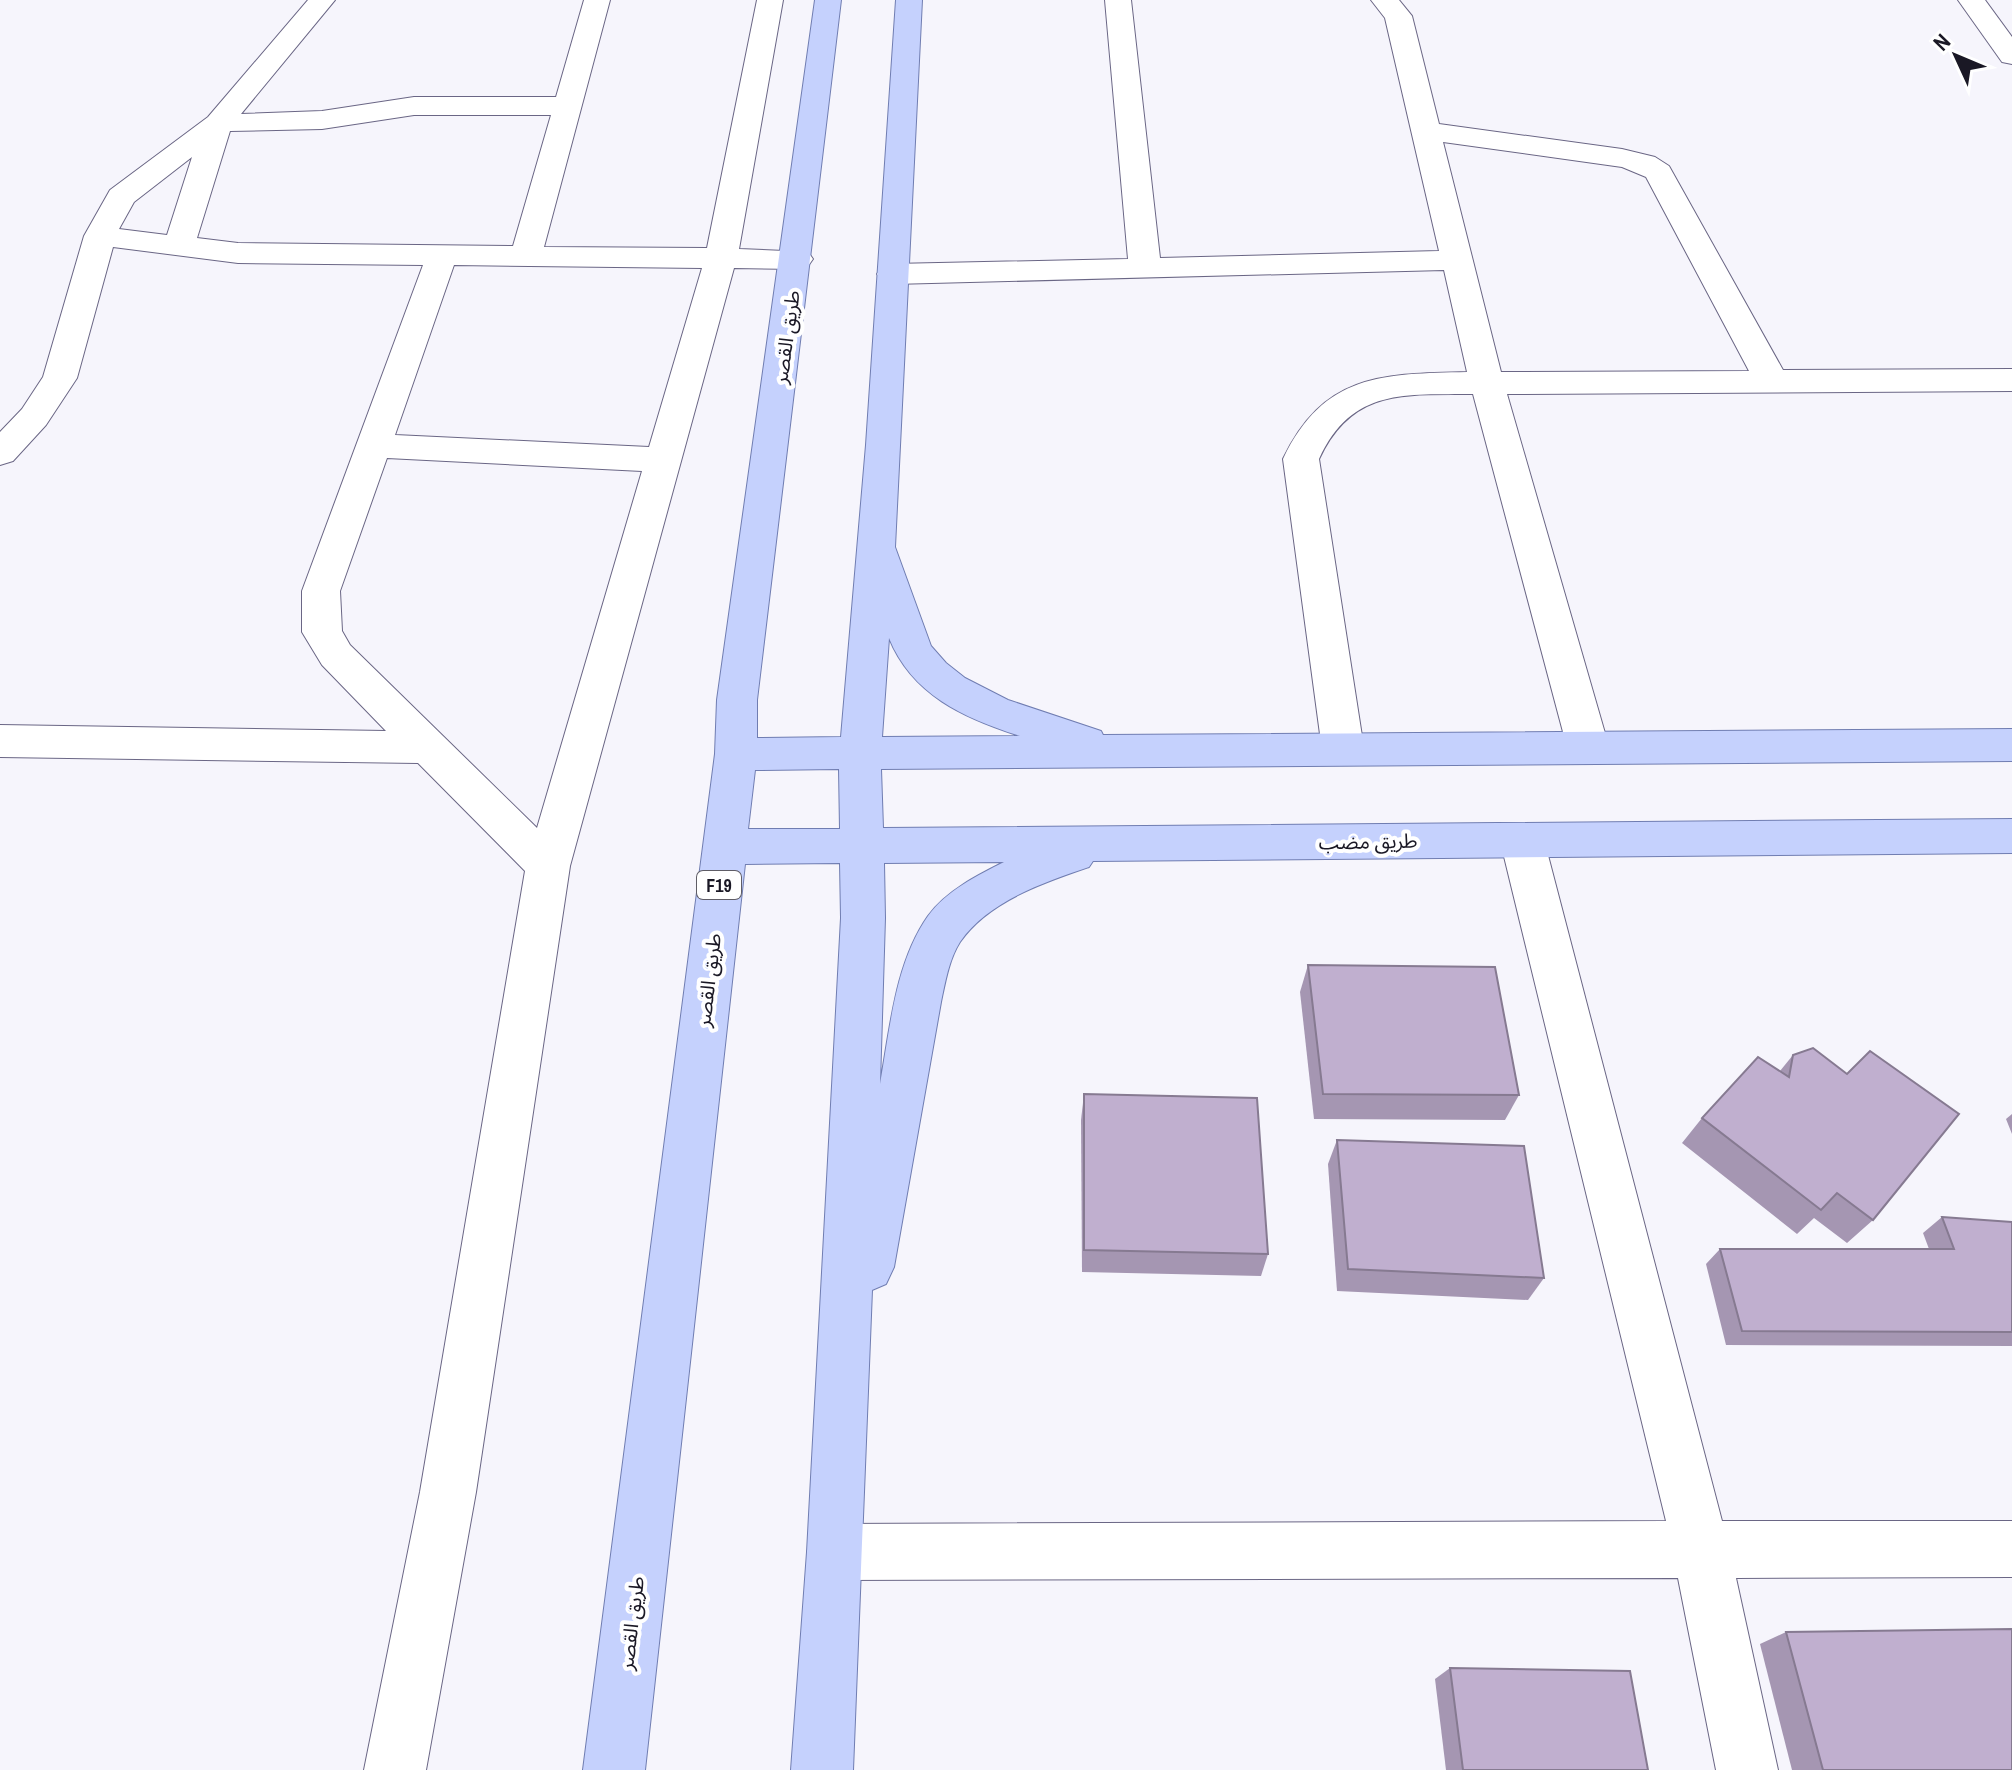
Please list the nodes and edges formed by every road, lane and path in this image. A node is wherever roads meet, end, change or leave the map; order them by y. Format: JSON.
{"nodes":[{"id":1,"x":322,"y":0,"type":"edge"},
{"id":2,"x":597,"y":0,"type":"edge"},
{"id":3,"x":770,"y":0,"type":"edge"},
{"id":4,"x":828,"y":0,"type":"edge"},
{"id":5,"x":909,"y":0,"type":"edge"},
{"id":6,"x":1118,"y":0,"type":"edge"},
{"id":7,"x":1384,"y":0,"type":"edge"},
{"id":8,"x":1971,"y":0,"type":"edge"},
{"id":9,"x":2012,"y":56,"type":"edge"},
{"id":10,"x":568,"y":106,"type":"junction"},
{"id":11,"x":218,"y":123,"type":"junction"},
{"id":12,"x":1426,"y":131,"type":"junction"},
{"id":13,"x":100,"y":236,"type":"junction"},
{"id":14,"x":179,"y":246,"type":"junction"},
{"id":15,"x":442,"y":255,"type":"junction"},
{"id":16,"x":526,"y":256,"type":"junction"},
{"id":17,"x":721,"y":258,"type":"junction"},
{"id":18,"x":797,"y":259,"type":"junction"},
{"id":19,"x":1458,"y":260,"type":"junction"},
{"id":20,"x":1145,"y":268,"type":"junction"},
{"id":21,"x":893,"y":274,"type":"junction"},
{"id":22,"x":2012,"y":380,"type":"edge"},
{"id":23,"x":1772,"y":381,"type":"junction"},
{"id":24,"x":1487,"y":383,"type":"junction"},
{"id":25,"x":373,"y":446,"type":"junction"},
{"id":26,"x":0,"y":453,"type":"edge"},
{"id":27,"x":664,"y":460,"type":"junction"},
{"id":28,"x":875,"y":537,"type":"junction"},
{"id":29,"x":0,"y":741,"type":"edge"},
{"id":30,"x":2012,"y":745,"type":"edge"},
{"id":31,"x":429,"y":747,"type":"junction"},
{"id":32,"x":1588,"y":747,"type":"junction"},
{"id":33,"x":1343,"y":749,"type":"junction"},
{"id":34,"x":1111,"y":751,"type":"junction"},
{"id":35,"x":860,"y":752,"type":"junction"},
{"id":36,"x":736,"y":754,"type":"junction"},
{"id":37,"x":2012,"y":836,"type":"edge"},
{"id":38,"x":1522,"y":840,"type":"junction"},
{"id":39,"x":1135,"y":843,"type":"junction"},
{"id":40,"x":862,"y":846,"type":"junction"},
{"id":41,"x":723,"y":847,"type":"junction"},
{"id":42,"x":548,"y":866,"type":"junction"},
{"id":43,"x":842,"y":1378,"type":"junction"},
{"id":44,"x":1701,"y":1549,"type":"junction"},
{"id":45,"x":2012,"y":1549,"type":"edge"},
{"id":46,"x":835,"y":1552,"type":"junction"},
{"id":47,"x":395,"y":1770,"type":"edge"},
{"id":48,"x":614,"y":1770,"type":"edge"},
{"id":49,"x":822,"y":1770,"type":"edge"},
{"id":50,"x":1747,"y":1770,"type":"edge"}],
"edges":[{"from":1,"to":11,"type":"street"},
{"from":2,"to":10,"type":"street"},
{"from":3,"to":17,"type":"street"},
{"from":4,"to":18,"type":"main road","name":"طريق القصر","number":"F19"},
{"from":5,"to":21,"type":"main road"},
{"from":6,"to":20,"type":"street"},
{"from":7,"to":12,"type":"street"},
{"from":8,"to":9,"type":"street"},
{"from":10,"to":11,"type":"street"},
{"from":10,"to":16,"type":"street"},
{"from":11,"to":13,"type":"street"},
{"from":11,"to":14,"type":"street"},
{"from":12,"to":19,"type":"street"},
{"from":12,"to":23,"type":"street"},
{"from":13,"to":14,"type":"street"},
{"from":13,"to":26,"type":"street"},
{"from":14,"to":15,"type":"street"},
{"from":15,"to":16,"type":"street"},
{"from":15,"to":25,"type":"street"},
{"from":16,"to":17,"type":"street"},
{"from":17,"to":18,"type":"street"},
{"from":17,"to":27,"type":"street"},
{"from":18,"to":36,"type":"main road","name":"طريق القصر","number":"F19"},
{"from":19,"to":20,"type":"street"},
{"from":19,"to":24,"type":"street"},
{"from":20,"to":21,"type":"street"},
{"from":21,"to":28,"type":"main road"},
{"from":22,"to":23,"type":"street"},
{"from":23,"to":24,"type":"street"},
{"from":24,"to":32,"type":"street"},
{"from":24,"to":33,"type":"street"},
{"from":25,"to":27,"type":"street"},
{"from":25,"to":31,"type":"street"},
{"from":27,"to":42,"type":"street"},
{"from":28,"to":34,"type":"main road"},
{"from":28,"to":35,"type":"main road"},
{"from":29,"to":31,"type":"street"},
{"from":30,"to":32,"type":"main road"},
{"from":31,"to":42,"type":"street"},
{"from":32,"to":33,"type":"main road"},
{"from":33,"to":34,"type":"main road"},
{"from":34,"to":35,"type":"main road"},
{"from":35,"to":36,"type":"main road"},
{"from":35,"to":40,"type":"main road"},
{"from":36,"to":41,"type":"main road","name":"طريق القصر","number":"F19"},
{"from":37,"to":38,"type":"main road","name":"طريق مضب"},
{"from":38,"to":39,"type":"main road","name":"طريق مضب"},
{"from":38,"to":44,"type":"street"},
{"from":39,"to":40,"type":"main road","name":"طريق مضب"},
{"from":39,"to":43,"type":"main road"},
{"from":40,"to":41,"type":"main road","name":"طريق مضب"},
{"from":40,"to":43,"type":"main road"},
{"from":41,"to":48,"type":"main road","name":"طريق القصر","number":"F19"},
{"from":42,"to":47,"type":"street"},
{"from":43,"to":46,"type":"main road"},
{"from":44,"to":45,"type":"street"},
{"from":44,"to":46,"type":"street"},
{"from":44,"to":50,"type":"street"},
{"from":46,"to":49,"type":"main road"}]}
